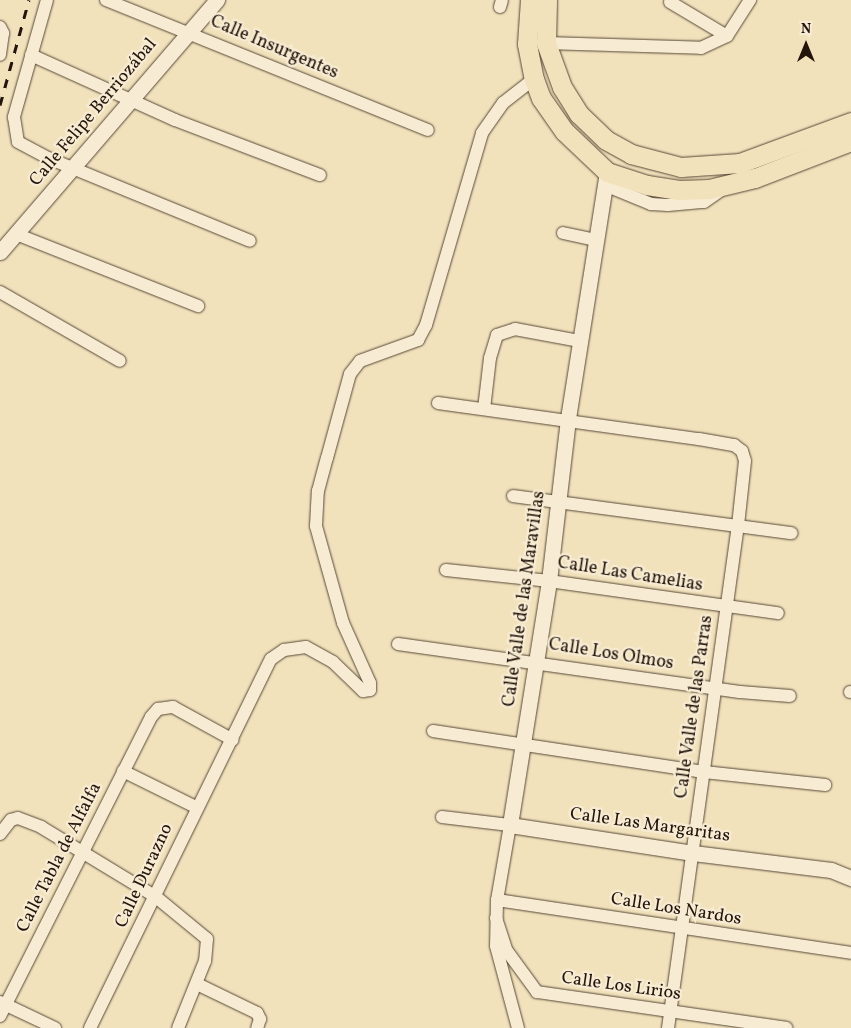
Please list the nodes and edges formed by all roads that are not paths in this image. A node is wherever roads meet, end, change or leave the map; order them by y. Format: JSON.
{"nodes":[{"id":1,"x":47,"y":0,"type":"edge"},
{"id":2,"x":106,"y":0,"type":"edge"},
{"id":3,"x":217,"y":0,"type":"edge"},
{"id":4,"x":530,"y":0,"type":"edge"},
{"id":5,"x":547,"y":0,"type":"edge"},
{"id":6,"x":750,"y":0,"type":"edge"},
{"id":7,"x":670,"y":2,"type":"dead end"},
{"id":8,"x":1,"y":30,"type":"edge"},
{"id":9,"x":189,"y":31,"type":"junction"},
{"id":10,"x":728,"y":36,"type":"junction"},
{"id":11,"x":546,"y":43,"type":"junction"},
{"id":12,"x":0,"y":55,"type":"edge"},
{"id":13,"x":31,"y":55,"type":"junction"},
{"id":14,"x":534,"y":79,"type":"junction"},
{"id":15,"x":129,"y":99,"type":"junction"},
{"id":16,"x":851,"y":122,"type":"edge"},
{"id":17,"x":428,"y":130,"type":"dead end"},
{"id":18,"x":851,"y":141,"type":"edge"},
{"id":19,"x":740,"y":163,"type":"junction"},
{"id":20,"x":72,"y":168,"type":"junction"},
{"id":21,"x":320,"y":175,"type":"dead end"},
{"id":22,"x":607,"y":179,"type":"junction"},
{"id":23,"x":563,"y":233,"type":"dead end"},
{"id":24,"x":16,"y":234,"type":"junction"},
{"id":25,"x":596,"y":240,"type":"junction"},
{"id":26,"x":250,"y":241,"type":"dead end"},
{"id":27,"x":0,"y":252,"type":"edge"},
{"id":28,"x":0,"y":292,"type":"edge"},
{"id":29,"x":198,"y":306,"type":"dead end"},
{"id":30,"x":580,"y":341,"type":"junction"},
{"id":31,"x":120,"y":361,"type":"dead end"},
{"id":32,"x":438,"y":404,"type":"dead end"},
{"id":33,"x":484,"y":409,"type":"junction"},
{"id":34,"x":568,"y":419,"type":"junction"},
{"id":35,"x":513,"y":496,"type":"dead end"},
{"id":36,"x":558,"y":501,"type":"junction"},
{"id":37,"x":738,"y":525,"type":"junction"},
{"id":38,"x":792,"y":533,"type":"dead end"},
{"id":39,"x":446,"y":570,"type":"dead end"},
{"id":40,"x":549,"y":580,"type":"junction"},
{"id":41,"x":726,"y":606,"type":"junction"},
{"id":42,"x":778,"y":613,"type":"dead end"},
{"id":43,"x":398,"y":644,"type":"dead end"},
{"id":44,"x":536,"y":661,"type":"junction"},
{"id":45,"x":714,"y":689,"type":"junction"},
{"id":46,"x":790,"y":696,"type":"dead end"},
{"id":47,"x":433,"y":731,"type":"dead end"},
{"id":48,"x":233,"y":740,"type":"junction"},
{"id":49,"x":524,"y":743,"type":"junction"},
{"id":50,"x":123,"y":771,"type":"junction"},
{"id":51,"x":704,"y":772,"type":"junction"},
{"id":52,"x":825,"y":785,"type":"dead end"},
{"id":53,"x":196,"y":807,"type":"junction"},
{"id":54,"x":442,"y":817,"type":"dead end"},
{"id":55,"x":510,"y":824,"type":"junction"},
{"id":56,"x":0,"y":834,"type":"edge"},
{"id":57,"x":82,"y":852,"type":"junction"},
{"id":58,"x":693,"y":853,"type":"junction"},
{"id":59,"x":851,"y":878,"type":"edge"},
{"id":60,"x":156,"y":897,"type":"junction"},
{"id":61,"x":497,"y":900,"type":"junction"},
{"id":62,"x":496,"y":918,"type":"junction"},
{"id":63,"x":683,"y":930,"type":"junction"},
{"id":64,"x":851,"y":953,"type":"edge"},
{"id":65,"x":197,"y":984,"type":"junction"},
{"id":66,"x":2,"y":1008,"type":"edge"},
{"id":67,"x":670,"y":1012,"type":"junction"},
{"id":68,"x":55,"y":1028,"type":"edge"},
{"id":69,"x":90,"y":1028,"type":"edge"},
{"id":70,"x":178,"y":1028,"type":"edge"},
{"id":71,"x":257,"y":1028,"type":"edge"},
{"id":72,"x":518,"y":1028,"type":"edge"},
{"id":73,"x":668,"y":1028,"type":"edge"},
{"id":74,"x":786,"y":1028,"type":"edge"}],
"edges":[{"from":1,"to":13,"type":"street"},
{"from":2,"to":9,"type":"street","name":"Calle Insurgentes"},
{"from":3,"to":9,"type":"street","name":"Calle Felipe Berriozábal"},
{"from":4,"to":14,"type":"main road"},
{"from":5,"to":11,"type":"main road"},
{"from":6,"to":10,"type":"street"},
{"from":7,"to":10,"type":"street"},
{"from":8,"to":12,"type":"street"},
{"from":9,"to":15,"type":"street","name":"Calle Felipe Berriozábal"},
{"from":9,"to":17,"type":"street","name":"Calle Insurgentes"},
{"from":10,"to":11,"type":"street"},
{"from":11,"to":19,"type":"main road"},
{"from":11,"to":22,"type":"main road"},
{"from":13,"to":15,"type":"street"},
{"from":13,"to":20,"type":"street"},
{"from":14,"to":22,"type":"main road"},
{"from":14,"to":48,"type":"street","name":"Calle Durazno"},
{"from":15,"to":20,"type":"street","name":"Calle Felipe Berriozábal"},
{"from":15,"to":21,"type":"street"},
{"from":16,"to":19,"type":"main road"},
{"from":18,"to":22,"type":"main road"},
{"from":19,"to":22,"type":"main road"},
{"from":20,"to":24,"type":"street","name":"Calle Felipe Berriozábal"},
{"from":20,"to":26,"type":"street"},
{"from":22,"to":25,"type":"street","name":"Calle Valle de las Maravillas"},
{"from":23,"to":25,"type":"street"},
{"from":24,"to":27,"type":"street","name":"Calle Felipe Berriozábal"},
{"from":24,"to":29,"type":"street"},
{"from":25,"to":30,"type":"street","name":"Calle Valle de las Maravillas"},
{"from":28,"to":31,"type":"street"},
{"from":30,"to":33,"type":"street"},
{"from":30,"to":34,"type":"street","name":"Calle Valle de las Maravillas"},
{"from":32,"to":33,"type":"street"},
{"from":33,"to":34,"type":"street"},
{"from":34,"to":36,"type":"street","name":"Calle Valle de las Maravillas"},
{"from":34,"to":37,"type":"street","name":"Calle Valle de las Parras"},
{"from":35,"to":36,"type":"street"},
{"from":36,"to":37,"type":"street"},
{"from":36,"to":40,"type":"street","name":"Calle Valle de las Maravillas"},
{"from":37,"to":38,"type":"street"},
{"from":37,"to":41,"type":"street","name":"Calle Valle de las Parras"},
{"from":39,"to":40,"type":"street","name":"Calle Las Camelias"},
{"from":40,"to":41,"type":"street","name":"Calle Las Camelias"},
{"from":40,"to":44,"type":"street","name":"Calle Valle de las Maravillas"},
{"from":41,"to":42,"type":"street","name":"Calle Las Camelias"},
{"from":41,"to":45,"type":"street","name":"Calle Valle de las Parras"},
{"from":43,"to":44,"type":"street","name":"Calle Los Olmos"},
{"from":44,"to":45,"type":"street","name":"Calle Los Olmos"},
{"from":44,"to":49,"type":"street","name":"Calle Valle de las Maravillas"},
{"from":45,"to":46,"type":"street","name":"Calle Los Olmos"},
{"from":45,"to":51,"type":"street","name":"Calle Valle de las Parras"},
{"from":47,"to":49,"type":"street"},
{"from":48,"to":50,"type":"street","name":"Calle Tabla de Alfalfa"},
{"from":48,"to":53,"type":"street","name":"Calle Durazno"},
{"from":49,"to":51,"type":"street"},
{"from":49,"to":55,"type":"street","name":"Calle Valle de las Maravillas"},
{"from":50,"to":53,"type":"street"},
{"from":50,"to":57,"type":"street","name":"Calle Tabla de Alfalfa"},
{"from":51,"to":52,"type":"street"},
{"from":51,"to":58,"type":"street","name":"Calle Valle de las Parras"},
{"from":53,"to":60,"type":"street","name":"Calle Durazno"},
{"from":54,"to":55,"type":"street","name":"Calle Las Margaritas"},
{"from":55,"to":58,"type":"street","name":"Calle Las Margaritas"},
{"from":55,"to":61,"type":"street","name":"Calle Valle de las Maravillas"},
{"from":56,"to":57,"type":"street"},
{"from":57,"to":60,"type":"street"},
{"from":57,"to":66,"type":"street","name":"Calle Tabla de Alfalfa"},
{"from":58,"to":59,"type":"street","name":"Calle Las Margaritas"},
{"from":58,"to":63,"type":"street","name":"Calle Valle de las Parras"},
{"from":60,"to":65,"type":"street"},
{"from":60,"to":69,"type":"street","name":"Calle Durazno"},
{"from":61,"to":62,"type":"street","name":"Calle Valle de las Maravillas"},
{"from":61,"to":63,"type":"street","name":"Calle Los Nardos"},
{"from":62,"to":67,"type":"street","name":"Calle Los Lirios"},
{"from":62,"to":72,"type":"street","name":"Calle Valle de las Maravillas"},
{"from":63,"to":64,"type":"street","name":"Calle Los Nardos"},
{"from":63,"to":67,"type":"street","name":"Calle Valle de las Parras"},
{"from":65,"to":70,"type":"street"},
{"from":65,"to":71,"type":"street"},
{"from":66,"to":68,"type":"street"},
{"from":67,"to":73,"type":"street","name":"Calle Valle de las Parras"},
{"from":67,"to":74,"type":"street","name":"Calle Los Lirios"}]}
